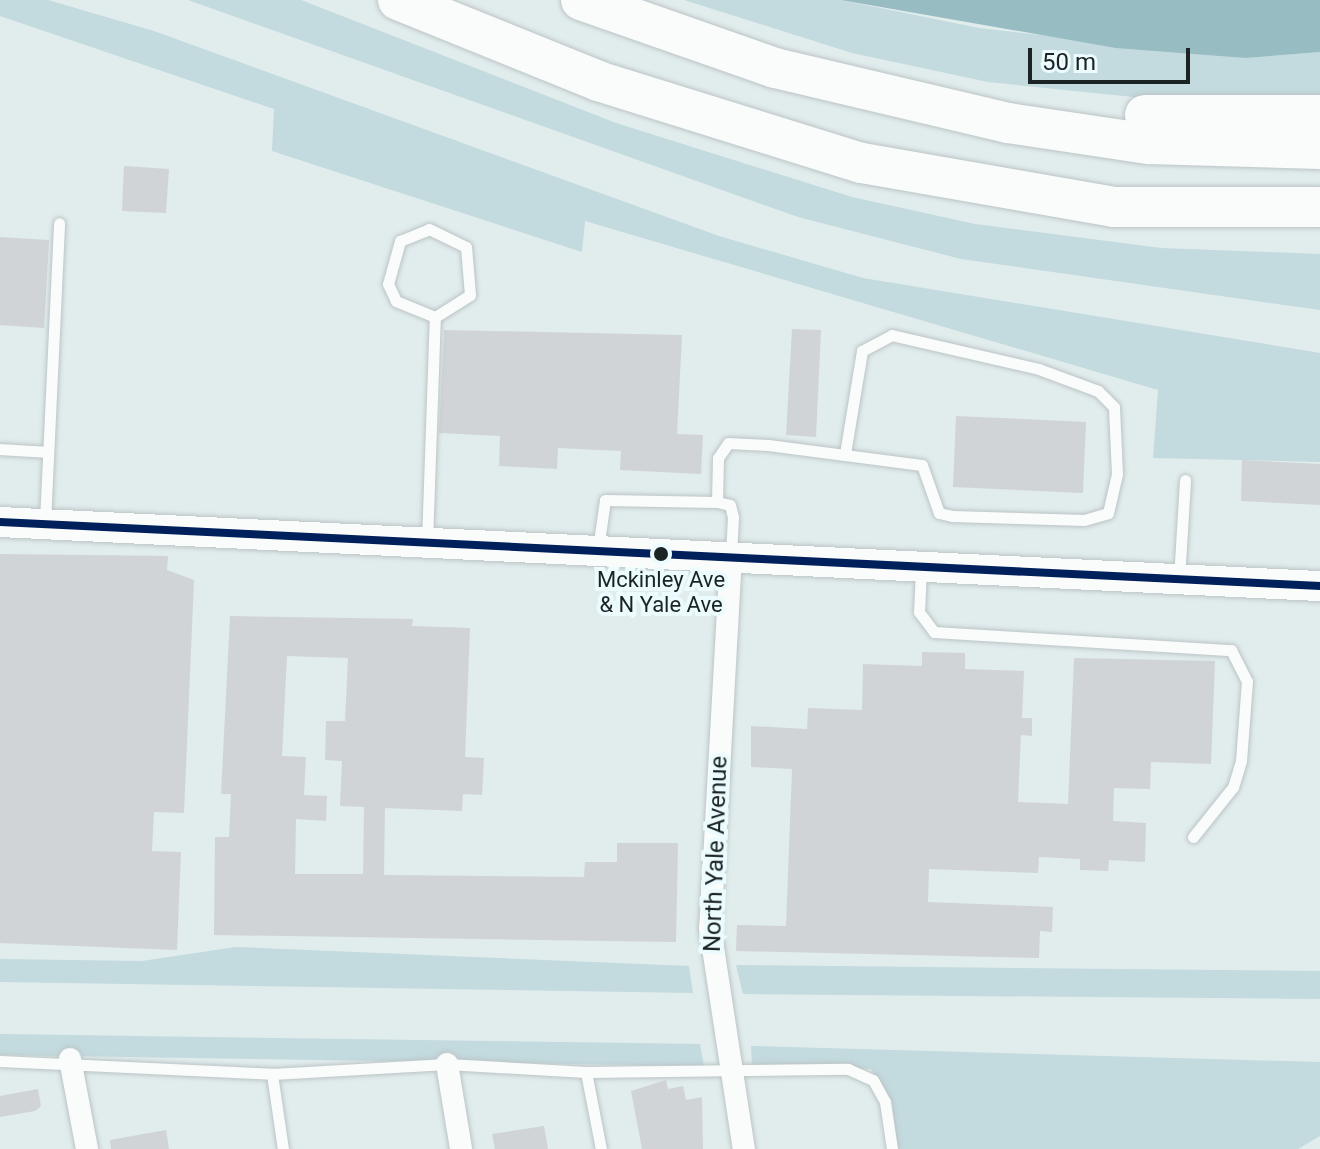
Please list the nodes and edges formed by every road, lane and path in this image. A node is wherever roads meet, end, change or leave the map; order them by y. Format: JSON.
{"nodes":[{"id":1,"x":398,"y":0,"type":"edge"},
{"id":2,"x":581,"y":0,"type":"edge"},
{"id":3,"x":870,"y":95,"type":"junction"},
{"id":4,"x":1320,"y":115,"type":"edge"},
{"id":5,"x":1320,"y":149,"type":"edge"},
{"id":6,"x":1320,"y":207,"type":"edge"},
{"id":7,"x":1254,"y":212,"type":"junction"},
{"id":8,"x":1320,"y":220,"type":"edge"},
{"id":9,"x":59,"y":223,"type":"dead end"},
{"id":10,"x":435,"y":317,"type":"junction"},
{"id":11,"x":0,"y":449,"type":"edge"},
{"id":12,"x":48,"y":452,"type":"junction"},
{"id":13,"x":845,"y":454,"type":"junction"},
{"id":14,"x":1185,"y":480,"type":"dead end"},
{"id":15,"x":717,"y":502,"type":"junction"},
{"id":16,"x":0,"y":522,"type":"edge"},
{"id":17,"x":45,"y":523,"type":"junction"},
{"id":18,"x":427,"y":542,"type":"junction"},
{"id":19,"x":598,"y":550,"type":"junction"},
{"id":20,"x":731,"y":556,"type":"junction"},
{"id":21,"x":921,"y":566,"type":"junction"},
{"id":22,"x":1179,"y":580,"type":"junction"},
{"id":23,"x":1320,"y":586,"type":"edge"},
{"id":24,"x":1193,"y":837,"type":"dead end"},
{"id":25,"x":70,"y":1059,"type":"junction"},
{"id":26,"x":0,"y":1061,"type":"edge"},
{"id":27,"x":447,"y":1064,"type":"junction"},
{"id":28,"x":729,"y":1071,"type":"junction"},
{"id":29,"x":586,"y":1072,"type":"junction"},
{"id":30,"x":272,"y":1074,"type":"junction"},
{"id":31,"x":87,"y":1149,"type":"edge"},
{"id":32,"x":283,"y":1149,"type":"edge"},
{"id":33,"x":461,"y":1149,"type":"edge"},
{"id":34,"x":601,"y":1149,"type":"edge"},
{"id":35,"x":744,"y":1149,"type":"edge"},
{"id":36,"x":892,"y":1149,"type":"edge"}],
"edges":[{"from":1,"to":7,"type":"highway"},
{"from":2,"to":3,"type":"highway"},
{"from":3,"to":4,"type":"highway"},
{"from":3,"to":5,"type":"highway"},
{"from":6,"to":7,"type":"highway"},
{"from":7,"to":8,"type":"highway"},
{"from":9,"to":12,"type":"lane"},
{"from":10,"to":10,"type":"lane"},
{"from":10,"to":18,"type":"lane"},
{"from":11,"to":12,"type":"lane"},
{"from":12,"to":17,"type":"lane"},
{"from":13,"to":13,"type":"lane"},
{"from":13,"to":15,"type":"lane"},
{"from":14,"to":22,"type":"lane"},
{"from":15,"to":19,"type":"lane"},
{"from":15,"to":20,"type":"lane"},
{"from":16,"to":17,"type":"main road"},
{"from":17,"to":18,"type":"main road"},
{"from":18,"to":19,"type":"main road"},
{"from":19,"to":20,"type":"main road"},
{"from":20,"to":21,"type":"main road"},
{"from":20,"to":28,"type":"street","name":"North Yale Avenue"},
{"from":21,"to":22,"type":"main road"},
{"from":21,"to":24,"type":"lane"},
{"from":22,"to":23,"type":"main road"},
{"from":25,"to":26,"type":"lane"},
{"from":25,"to":30,"type":"lane"},
{"from":25,"to":31,"type":"street"},
{"from":27,"to":29,"type":"lane"},
{"from":27,"to":30,"type":"lane"},
{"from":27,"to":33,"type":"street"},
{"from":28,"to":29,"type":"lane"},
{"from":28,"to":35,"type":"street","name":"North Yale Avenue"},
{"from":28,"to":36,"type":"lane"},
{"from":29,"to":34,"type":"lane"},
{"from":30,"to":32,"type":"lane"}]}
